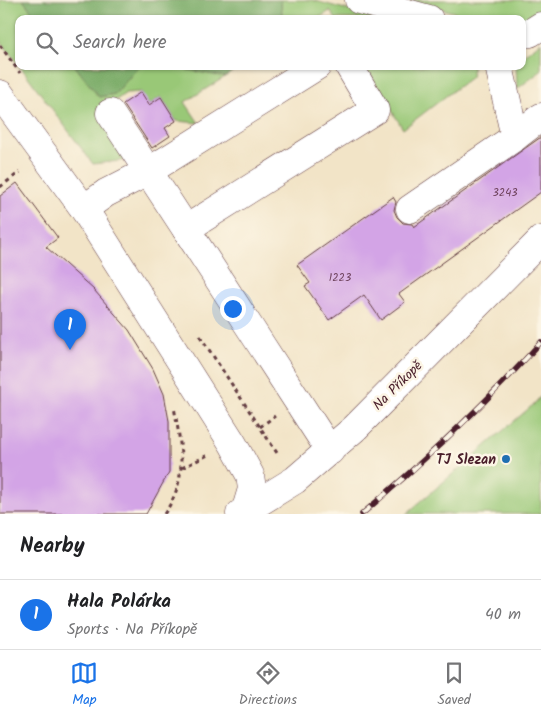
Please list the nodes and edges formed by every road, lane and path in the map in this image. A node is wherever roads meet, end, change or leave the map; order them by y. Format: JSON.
{"nodes":[{"id":1,"x":359,"y":0,"type":"edge"},
{"id":2,"x":414,"y":15,"type":"edge"},
{"id":3,"x":541,"y":26,"type":"edge"},
{"id":4,"x":526,"y":34,"type":"edge"},
{"id":5,"x":311,"y":70,"type":"edge"},
{"id":6,"x":351,"y":70,"type":"edge"},
{"id":7,"x":500,"y":70,"type":"edge"},
{"id":8,"x":0,"y":94,"type":"edge"},
{"id":9,"x":110,"y":112,"type":"dead end"},
{"id":10,"x":541,"y":117,"type":"edge"},
{"id":11,"x":8,"y":122,"type":"edge"},
{"id":12,"x":514,"y":137,"type":"junction"},
{"id":13,"x":15,"y":165,"type":"dead end"},
{"id":14,"x":149,"y":171,"type":"junction"},
{"id":15,"x":0,"y":188,"type":"edge"},
{"id":16,"x":84,"y":209,"type":"junction"},
{"id":17,"x":410,"y":209,"type":"dead end"},
{"id":18,"x":186,"y":229,"type":"junction"},
{"id":19,"x":541,"y":240,"type":"edge"},
{"id":20,"x":174,"y":403,"type":"dead end"},
{"id":21,"x":330,"y":451,"type":"junction"},
{"id":22,"x":243,"y":512,"type":"edge"},
{"id":23,"x":164,"y":514,"type":"edge"}],
"edges":[{"from":1,"to":2,"type":"street"},
{"from":3,"to":4,"type":"street"},
{"from":5,"to":14,"type":"street"},
{"from":6,"to":18,"type":"street"},
{"from":7,"to":12,"type":"street"},
{"from":8,"to":11,"type":"street"},
{"from":9,"to":14,"type":"street"},
{"from":10,"to":12,"type":"street"},
{"from":11,"to":16,"type":"street"},
{"from":12,"to":17,"type":"street"},
{"from":13,"to":15,"type":"path"},
{"from":14,"to":16,"type":"street"},
{"from":14,"to":18,"type":"street"},
{"from":16,"to":22,"type":"street"},
{"from":18,"to":21,"type":"street"},
{"from":19,"to":21,"type":"street","name":"Na Příkopě"},
{"from":20,"to":23,"type":"path"},
{"from":21,"to":22,"type":"street","name":"Na Příkopě"}]}
